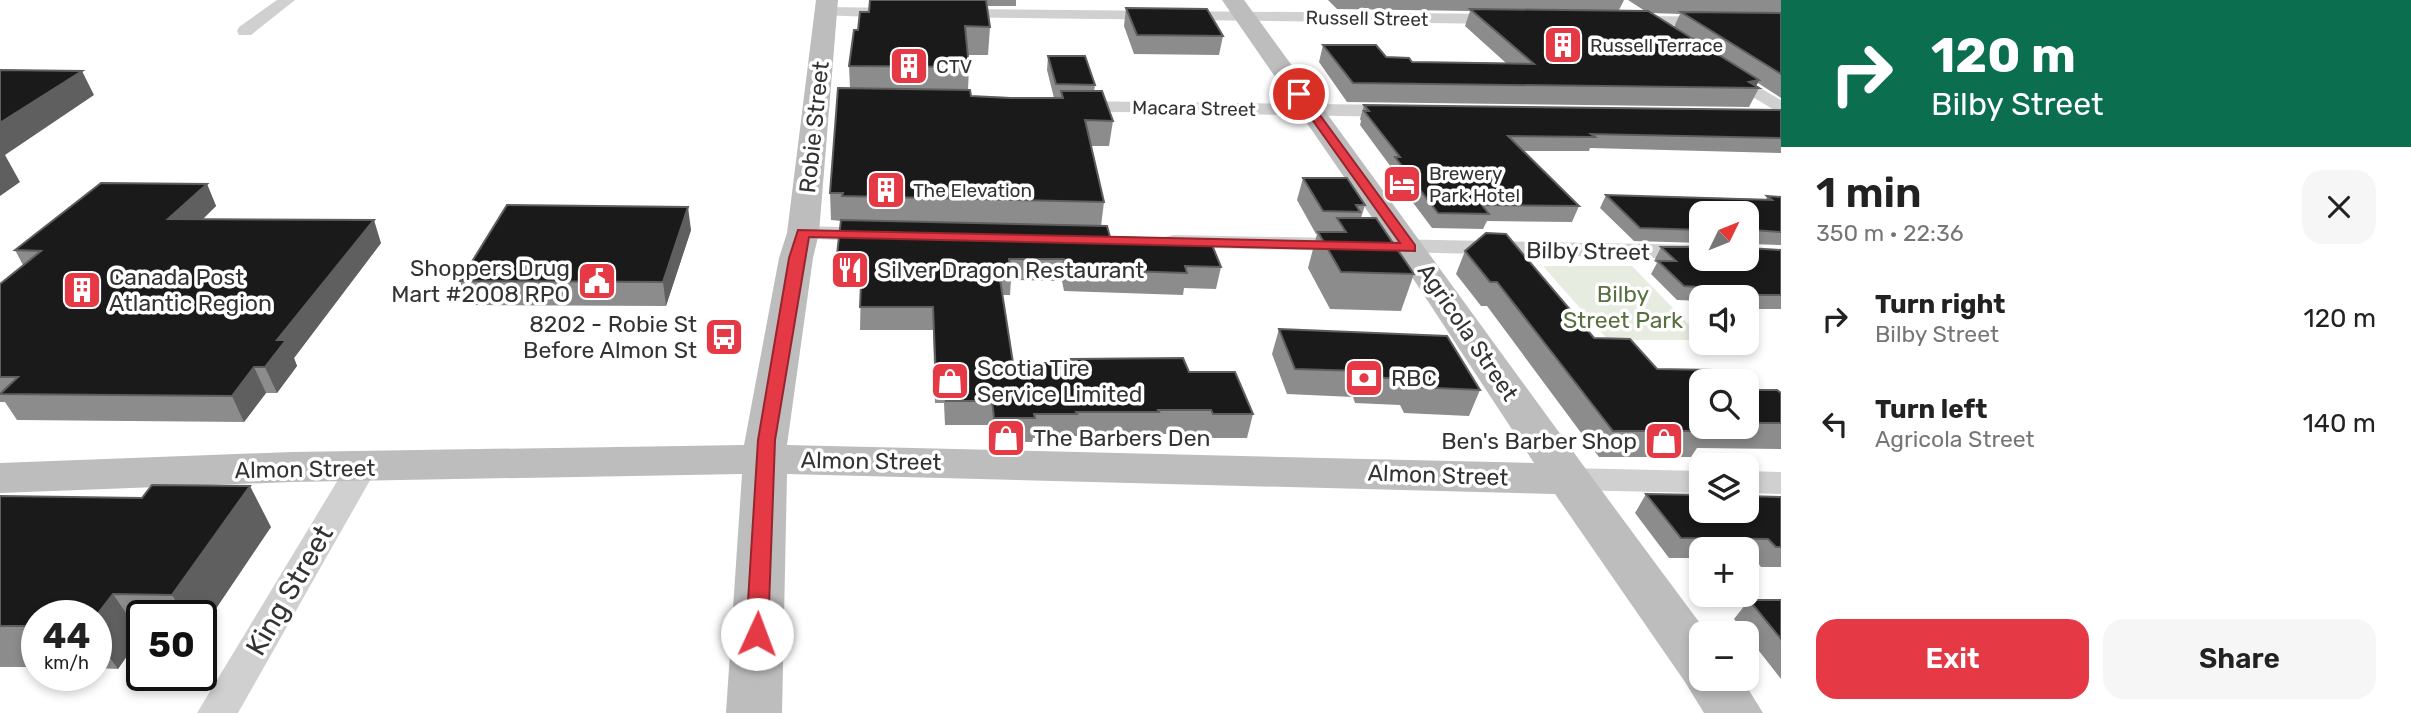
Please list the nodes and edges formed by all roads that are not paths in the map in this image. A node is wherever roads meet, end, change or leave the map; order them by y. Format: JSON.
{"nodes":[{"id":1,"x":287,"y":0,"type":"edge"},
{"id":2,"x":827,"y":6,"type":"edge"},
{"id":3,"x":1624,"y":7,"type":"dead end"},
{"id":4,"x":1239,"y":8,"type":"edge"},
{"id":5,"x":1518,"y":20,"type":"edge"},
{"id":6,"x":1613,"y":20,"type":"edge"},
{"id":7,"x":1646,"y":21,"type":"junction"},
{"id":8,"x":1781,"y":22,"type":"edge"},
{"id":9,"x":245,"y":31,"type":"dead end"},
{"id":10,"x":1670,"y":36,"type":"edge"},
{"id":11,"x":1710,"y":62,"type":"edge"},
{"id":12,"x":1050,"y":106,"type":"edge"},
{"id":13,"x":1781,"y":108,"type":"edge"},
{"id":14,"x":1310,"y":109,"type":"junction"},
{"id":15,"x":1421,"y":111,"type":"edge"},
{"id":16,"x":1753,"y":115,"type":"edge"},
{"id":17,"x":1781,"y":116,"type":"edge"},
{"id":18,"x":803,"y":233,"type":"junction"},
{"id":19,"x":900,"y":236,"type":"edge"},
{"id":20,"x":1148,"y":242,"type":"edge"},
{"id":21,"x":1410,"y":248,"type":"junction"},
{"id":22,"x":1689,"y":252,"type":"edge"},
{"id":23,"x":766,"y":459,"type":"junction"},
{"id":24,"x":361,"y":468,"type":"junction"},
{"id":25,"x":0,"y":478,"type":"edge"},
{"id":26,"x":1568,"y":480,"type":"junction"},
{"id":27,"x":1689,"y":482,"type":"edge"},
{"id":28,"x":1759,"y":482,"type":"edge"},
{"id":29,"x":1781,"y":483,"type":"edge"},
{"id":30,"x":1689,"y":648,"type":"edge"},
{"id":31,"x":1719,"y":691,"type":"edge"},
{"id":32,"x":217,"y":713,"type":"edge"},
{"id":33,"x":754,"y":713,"type":"edge"},
{"id":34,"x":1735,"y":713,"type":"edge"}],
"edges":[{"from":1,"to":9,"type":"street"},
{"from":2,"to":4,"type":"street","name":"Russell Street"},
{"from":2,"to":18,"type":"street","name":"Robie Street"},
{"from":3,"to":7,"type":"street"},
{"from":4,"to":5,"type":"street","name":"Russell Street"},
{"from":4,"to":14,"type":"street","name":"Agricola Street"},
{"from":6,"to":7,"type":"street"},
{"from":7,"to":8,"type":"street"},
{"from":7,"to":10,"type":"street"},
{"from":11,"to":13,"type":"street"},
{"from":12,"to":14,"type":"street","name":"Macara Street"},
{"from":14,"to":15,"type":"street","name":"Macara Street"},
{"from":14,"to":21,"type":"street","name":"Agricola Street"},
{"from":16,"to":17,"type":"street"},
{"from":18,"to":19,"type":"street"},
{"from":18,"to":23,"type":"street","name":"Robie Street"},
{"from":20,"to":21,"type":"street","name":"Bilby Street"},
{"from":21,"to":22,"type":"street","name":"Bilby Street"},
{"from":21,"to":26,"type":"street","name":"Agricola Street"},
{"from":23,"to":24,"type":"street","name":"Almon Street"},
{"from":23,"to":26,"type":"street","name":"Almon Street"},
{"from":23,"to":33,"type":"street","name":"Robie Street"},
{"from":24,"to":25,"type":"street","name":"Almon Street"},
{"from":24,"to":32,"type":"street","name":"King Street"},
{"from":26,"to":27,"type":"street","name":"Almon Street"},
{"from":26,"to":30,"type":"street","name":"Agricola Street"},
{"from":28,"to":29,"type":"street"},
{"from":31,"to":34,"type":"street"}]}
